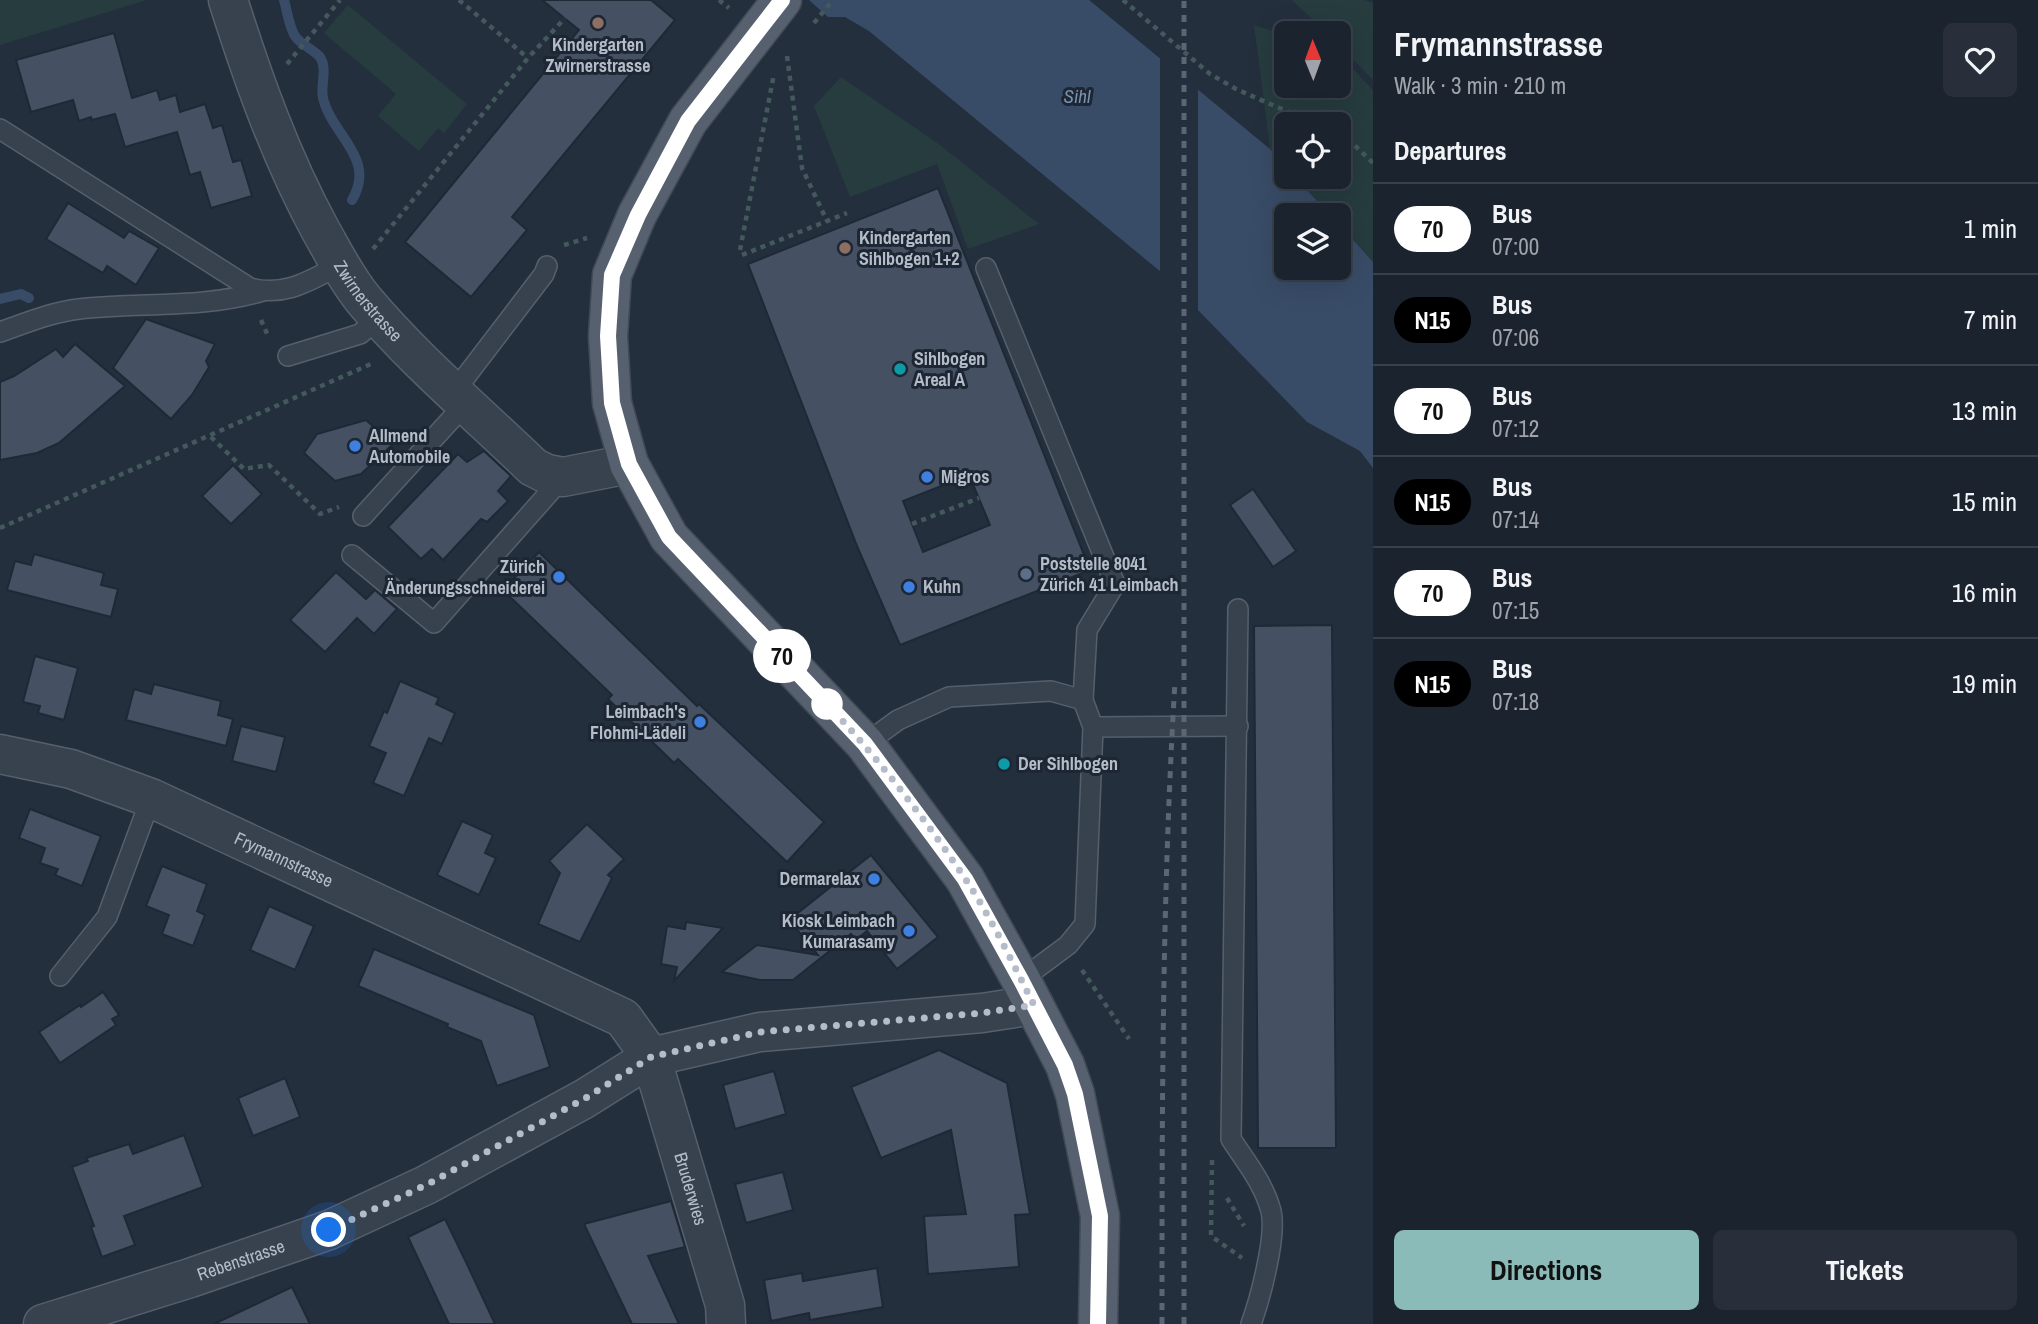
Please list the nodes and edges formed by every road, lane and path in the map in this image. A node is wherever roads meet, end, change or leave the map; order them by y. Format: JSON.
{"nodes":[{"id":1,"x":228,"y":0,"type":"edge"},
{"id":2,"x":340,"y":0,"type":"edge"},
{"id":3,"x":459,"y":0,"type":"edge"},
{"id":4,"x":719,"y":0,"type":"edge"},
{"id":5,"x":833,"y":0,"type":"edge"},
{"id":6,"x":1123,"y":0,"type":"edge"},
{"id":7,"x":778,"y":4,"type":"edge"},
{"id":8,"x":730,"y":9,"type":"dead end"},
{"id":9,"x":565,"y":18,"type":"dead end"},
{"id":10,"x":814,"y":24,"type":"dead end"},
{"id":11,"x":788,"y":56,"type":"dead end"},
{"id":12,"x":528,"y":58,"type":"junction"},
{"id":13,"x":290,"y":60,"type":"dead end"},
{"id":14,"x":774,"y":73,"type":"dead end"},
{"id":15,"x":1289,"y":112,"type":"edge"},
{"id":16,"x":0,"y":129,"type":"edge"},
{"id":17,"x":1351,"y":142,"type":"edge"},
{"id":18,"x":1373,"y":163,"type":"edge"},
{"id":19,"x":847,"y":213,"type":"dead end"},
{"id":20,"x":827,"y":221,"type":"junction"},
{"id":21,"x":355,"y":259,"type":"junction"},
{"id":22,"x":547,"y":266,"type":"dead end"},
{"id":23,"x":986,"y":268,"type":"dead end"},
{"id":24,"x":256,"y":293,"type":"junction"},
{"id":25,"x":380,"y":317,"type":"junction"},
{"id":26,"x":0,"y":332,"type":"edge"},
{"id":27,"x":406,"y":346,"type":"junction"},
{"id":28,"x":288,"y":356,"type":"joint"},
{"id":29,"x":460,"y":397,"type":"junction"},
{"id":30,"x":210,"y":436,"type":"junction"},
{"id":31,"x":629,"y":464,"type":"junction"},
{"id":32,"x":564,"y":477,"type":"junction"},
{"id":33,"x":979,"y":498,"type":"dead end"},
{"id":34,"x":363,"y":516,"type":"joint"},
{"id":35,"x":912,"y":524,"type":"dead end"},
{"id":36,"x":0,"y":528,"type":"edge"},
{"id":37,"x":352,"y":555,"type":"dead end"},
{"id":38,"x":1238,"y":609,"type":"dead end"},
{"id":39,"x":1083,"y":700,"type":"junction"},
{"id":40,"x":1238,"y":726,"type":"junction"},
{"id":41,"x":1093,"y":727,"type":"junction"},
{"id":42,"x":865,"y":744,"type":"junction"},
{"id":43,"x":0,"y":754,"type":"edge"},
{"id":44,"x":151,"y":798,"type":"junction"},
{"id":45,"x":1083,"y":970,"type":"dead end"},
{"id":46,"x":60,"y":976,"type":"dead end"},
{"id":47,"x":1027,"y":993,"type":"junction"},
{"id":48,"x":1129,"y":1040,"type":"dead end"},
{"id":49,"x":651,"y":1057,"type":"junction"},
{"id":50,"x":1231,"y":1139,"type":"junction"},
{"id":51,"x":1227,"y":1198,"type":"dead end"},
{"id":52,"x":1268,"y":1263,"type":"junction"},
{"id":53,"x":43,"y":1324,"type":"edge"},
{"id":54,"x":726,"y":1324,"type":"edge"},
{"id":55,"x":1098,"y":1324,"type":"edge"},
{"id":56,"x":1251,"y":1324,"type":"edge"}],
"edges":[{"from":1,"to":21,"type":"street","name":"Zwirnerstrasse"},
{"from":2,"to":13,"type":"path"},
{"from":3,"to":12,"type":"path"},
{"from":4,"to":8,"type":"path"},
{"from":5,"to":10,"type":"path"},
{"from":6,"to":15,"type":"path"},
{"from":7,"to":31,"type":"main road"},
{"from":9,"to":12,"type":"path"},
{"from":11,"to":20,"type":"path"},
{"from":12,"to":21,"type":"path"},
{"from":14,"to":20,"type":"path"},
{"from":16,"to":24,"type":"lane"},
{"from":17,"to":18,"type":"path"},
{"from":19,"to":20,"type":"path"},
{"from":21,"to":24,"type":"lane"},
{"from":21,"to":25,"type":"street","name":"Zwirnerstrasse"},
{"from":22,"to":29,"type":"lane"},
{"from":23,"to":39,"type":"lane"},
{"from":24,"to":26,"type":"lane"},
{"from":24,"to":28,"type":"path"},
{"from":25,"to":27,"type":"street","name":"Zwirnerstrasse"},
{"from":25,"to":28,"type":"lane"},
{"from":27,"to":29,"type":"street","name":"Zwirnerstrasse"},
{"from":27,"to":30,"type":"path"},
{"from":29,"to":32,"type":"street","name":"Zwirnerstrasse"},
{"from":29,"to":34,"type":"lane"},
{"from":30,"to":34,"type":"path"},
{"from":30,"to":36,"type":"path"},
{"from":31,"to":32,"type":"street"},
{"from":31,"to":42,"type":"main road"},
{"from":32,"to":37,"type":"lane"},
{"from":33,"to":35,"type":"path"},
{"from":38,"to":40,"type":"lane"},
{"from":39,"to":41,"type":"lane"},
{"from":39,"to":42,"type":"lane"},
{"from":40,"to":41,"type":"lane"},
{"from":40,"to":50,"type":"lane"},
{"from":41,"to":47,"type":"lane"},
{"from":42,"to":47,"type":"main road"},
{"from":43,"to":44,"type":"street","name":"Frymannstrasse"},
{"from":44,"to":46,"type":"lane"},
{"from":44,"to":49,"type":"street","name":"Frymannstrasse"},
{"from":45,"to":48,"type":"path"},
{"from":47,"to":49,"type":"street"},
{"from":47,"to":55,"type":"main road"},
{"from":49,"to":53,"type":"street","name":"Rebenstrasse"},
{"from":49,"to":54,"type":"street","name":"Bruderwies"},
{"from":50,"to":52,"type":"lane"},
{"from":50,"to":52,"type":"path"},
{"from":51,"to":52,"type":"path"},
{"from":52,"to":56,"type":"lane"}]}
